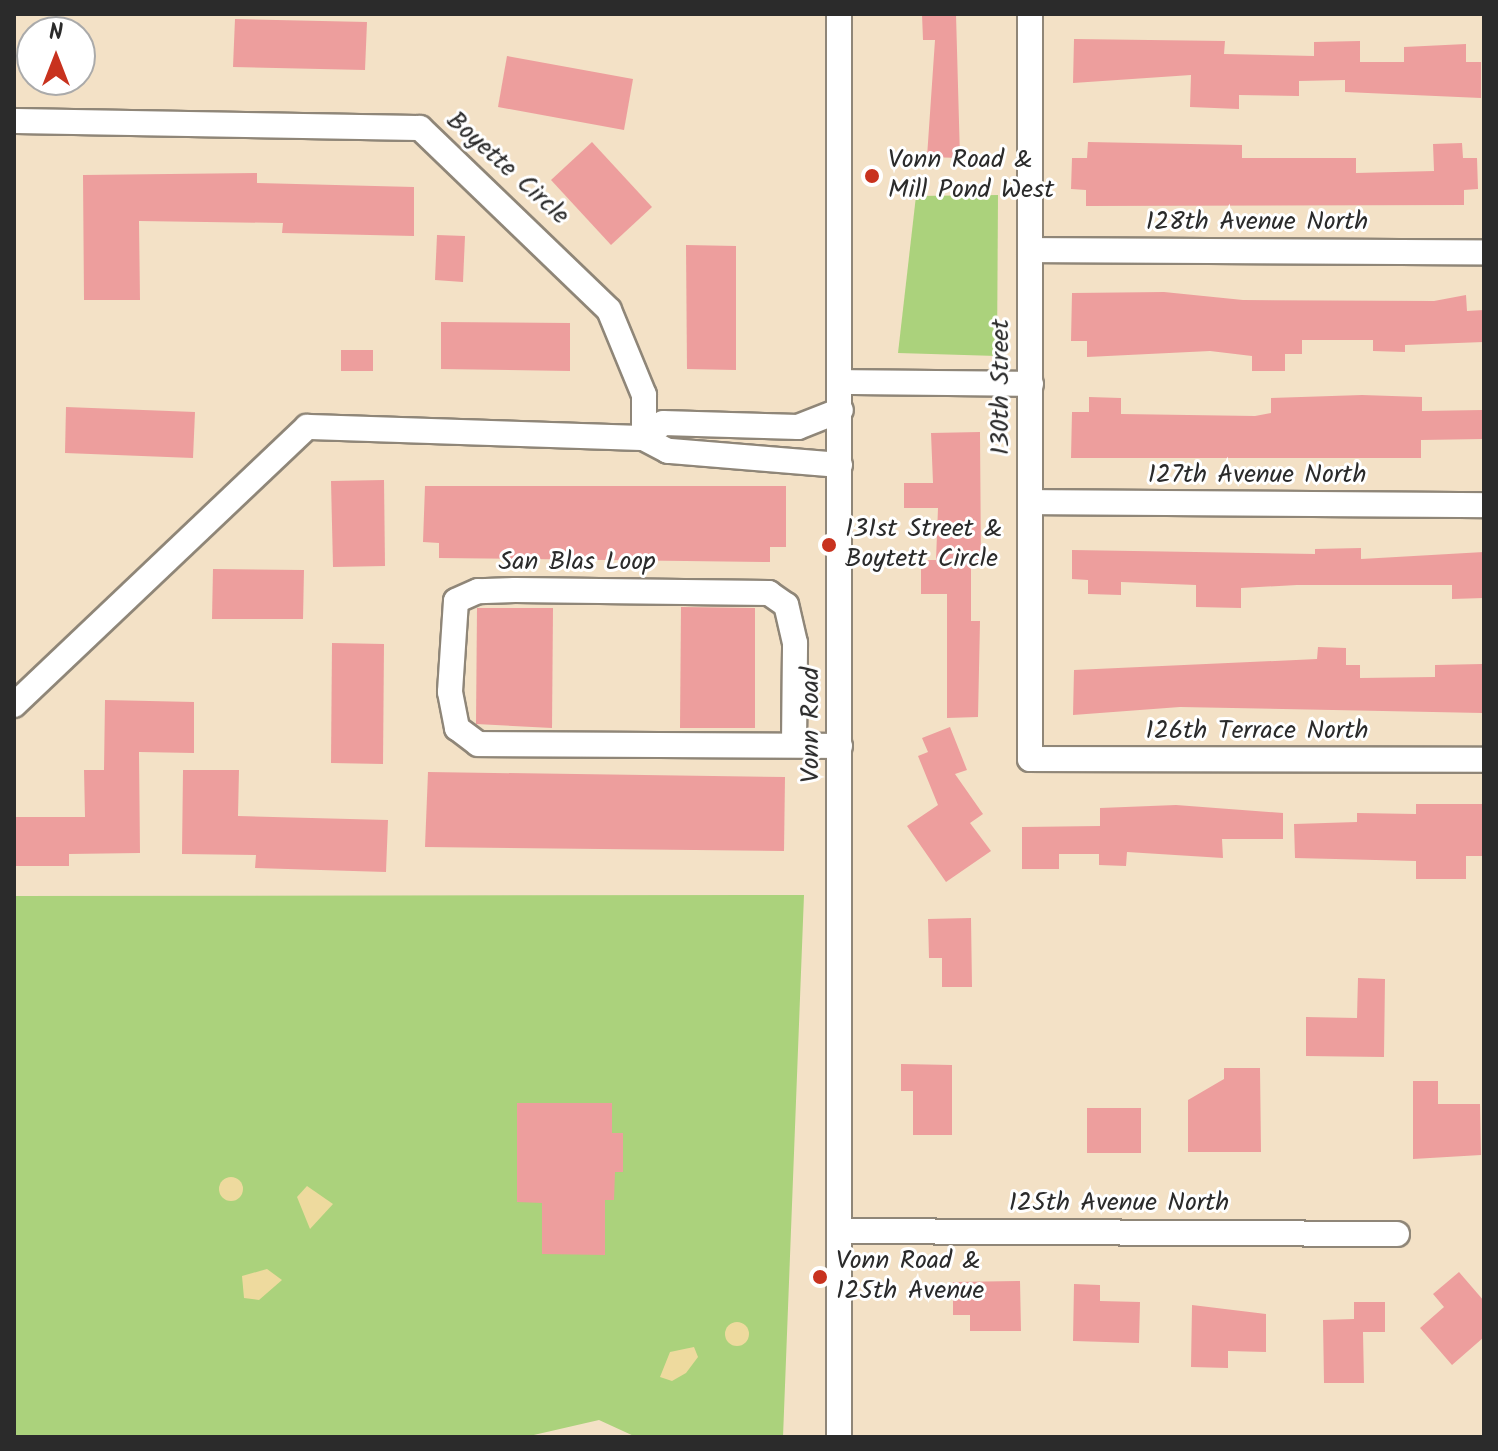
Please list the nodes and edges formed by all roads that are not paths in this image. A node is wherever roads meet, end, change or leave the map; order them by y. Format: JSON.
{"nodes":[{"id":1,"x":839,"y":14,"type":"edge"},
{"id":2,"x":1030,"y":14,"type":"edge"},
{"id":3,"x":14,"y":121,"type":"edge"},
{"id":4,"x":1030,"y":250,"type":"junction"},
{"id":5,"x":1484,"y":252,"type":"edge"},
{"id":6,"x":841,"y":382,"type":"junction"},
{"id":7,"x":1031,"y":384,"type":"junction"},
{"id":8,"x":841,"y":410,"type":"junction"},
{"id":9,"x":644,"y":438,"type":"junction"},
{"id":10,"x":840,"y":465,"type":"junction"},
{"id":11,"x":1031,"y":502,"type":"junction"},
{"id":12,"x":1484,"y":505,"type":"edge"},
{"id":13,"x":14,"y":705,"type":"edge"},
{"id":14,"x":794,"y":744,"type":"junction"},
{"id":15,"x":840,"y":746,"type":"junction"},
{"id":16,"x":1030,"y":759,"type":"joint"},
{"id":17,"x":1484,"y":760,"type":"edge"},
{"id":18,"x":840,"y":1231,"type":"junction"},
{"id":19,"x":1397,"y":1234,"type":"dead end"},
{"id":20,"x":839,"y":1437,"type":"edge"}],
"edges":[{"from":1,"to":6,"type":"street","name":"Vonn Road"},
{"from":2,"to":4,"type":"street","name":"130th Street"},
{"from":3,"to":9,"type":"street","name":"Boyette Circle"},
{"from":4,"to":5,"type":"street","name":"128th Avenue North"},
{"from":4,"to":7,"type":"street","name":"130th Street"},
{"from":6,"to":7,"type":"street"},
{"from":6,"to":8,"type":"street","name":"Vonn Road"},
{"from":7,"to":11,"type":"street","name":"130th Street"},
{"from":8,"to":9,"type":"street"},
{"from":8,"to":10,"type":"street","name":"Vonn Road"},
{"from":9,"to":10,"type":"street"},
{"from":9,"to":13,"type":"street"},
{"from":10,"to":15,"type":"street","name":"Vonn Road"},
{"from":11,"to":12,"type":"street","name":"127th Avenue North"},
{"from":11,"to":16,"type":"street","name":"130th Street"},
{"from":14,"to":14,"type":"street","name":"San Blas Loop"},
{"from":14,"to":15,"type":"street","name":"San Blas Loop"},
{"from":15,"to":18,"type":"street","name":"Vonn Road"},
{"from":16,"to":17,"type":"street","name":"126th Terrace North"},
{"from":18,"to":19,"type":"street","name":"125th Avenue North"},
{"from":18,"to":20,"type":"street","name":"Vonn Road"}]}
